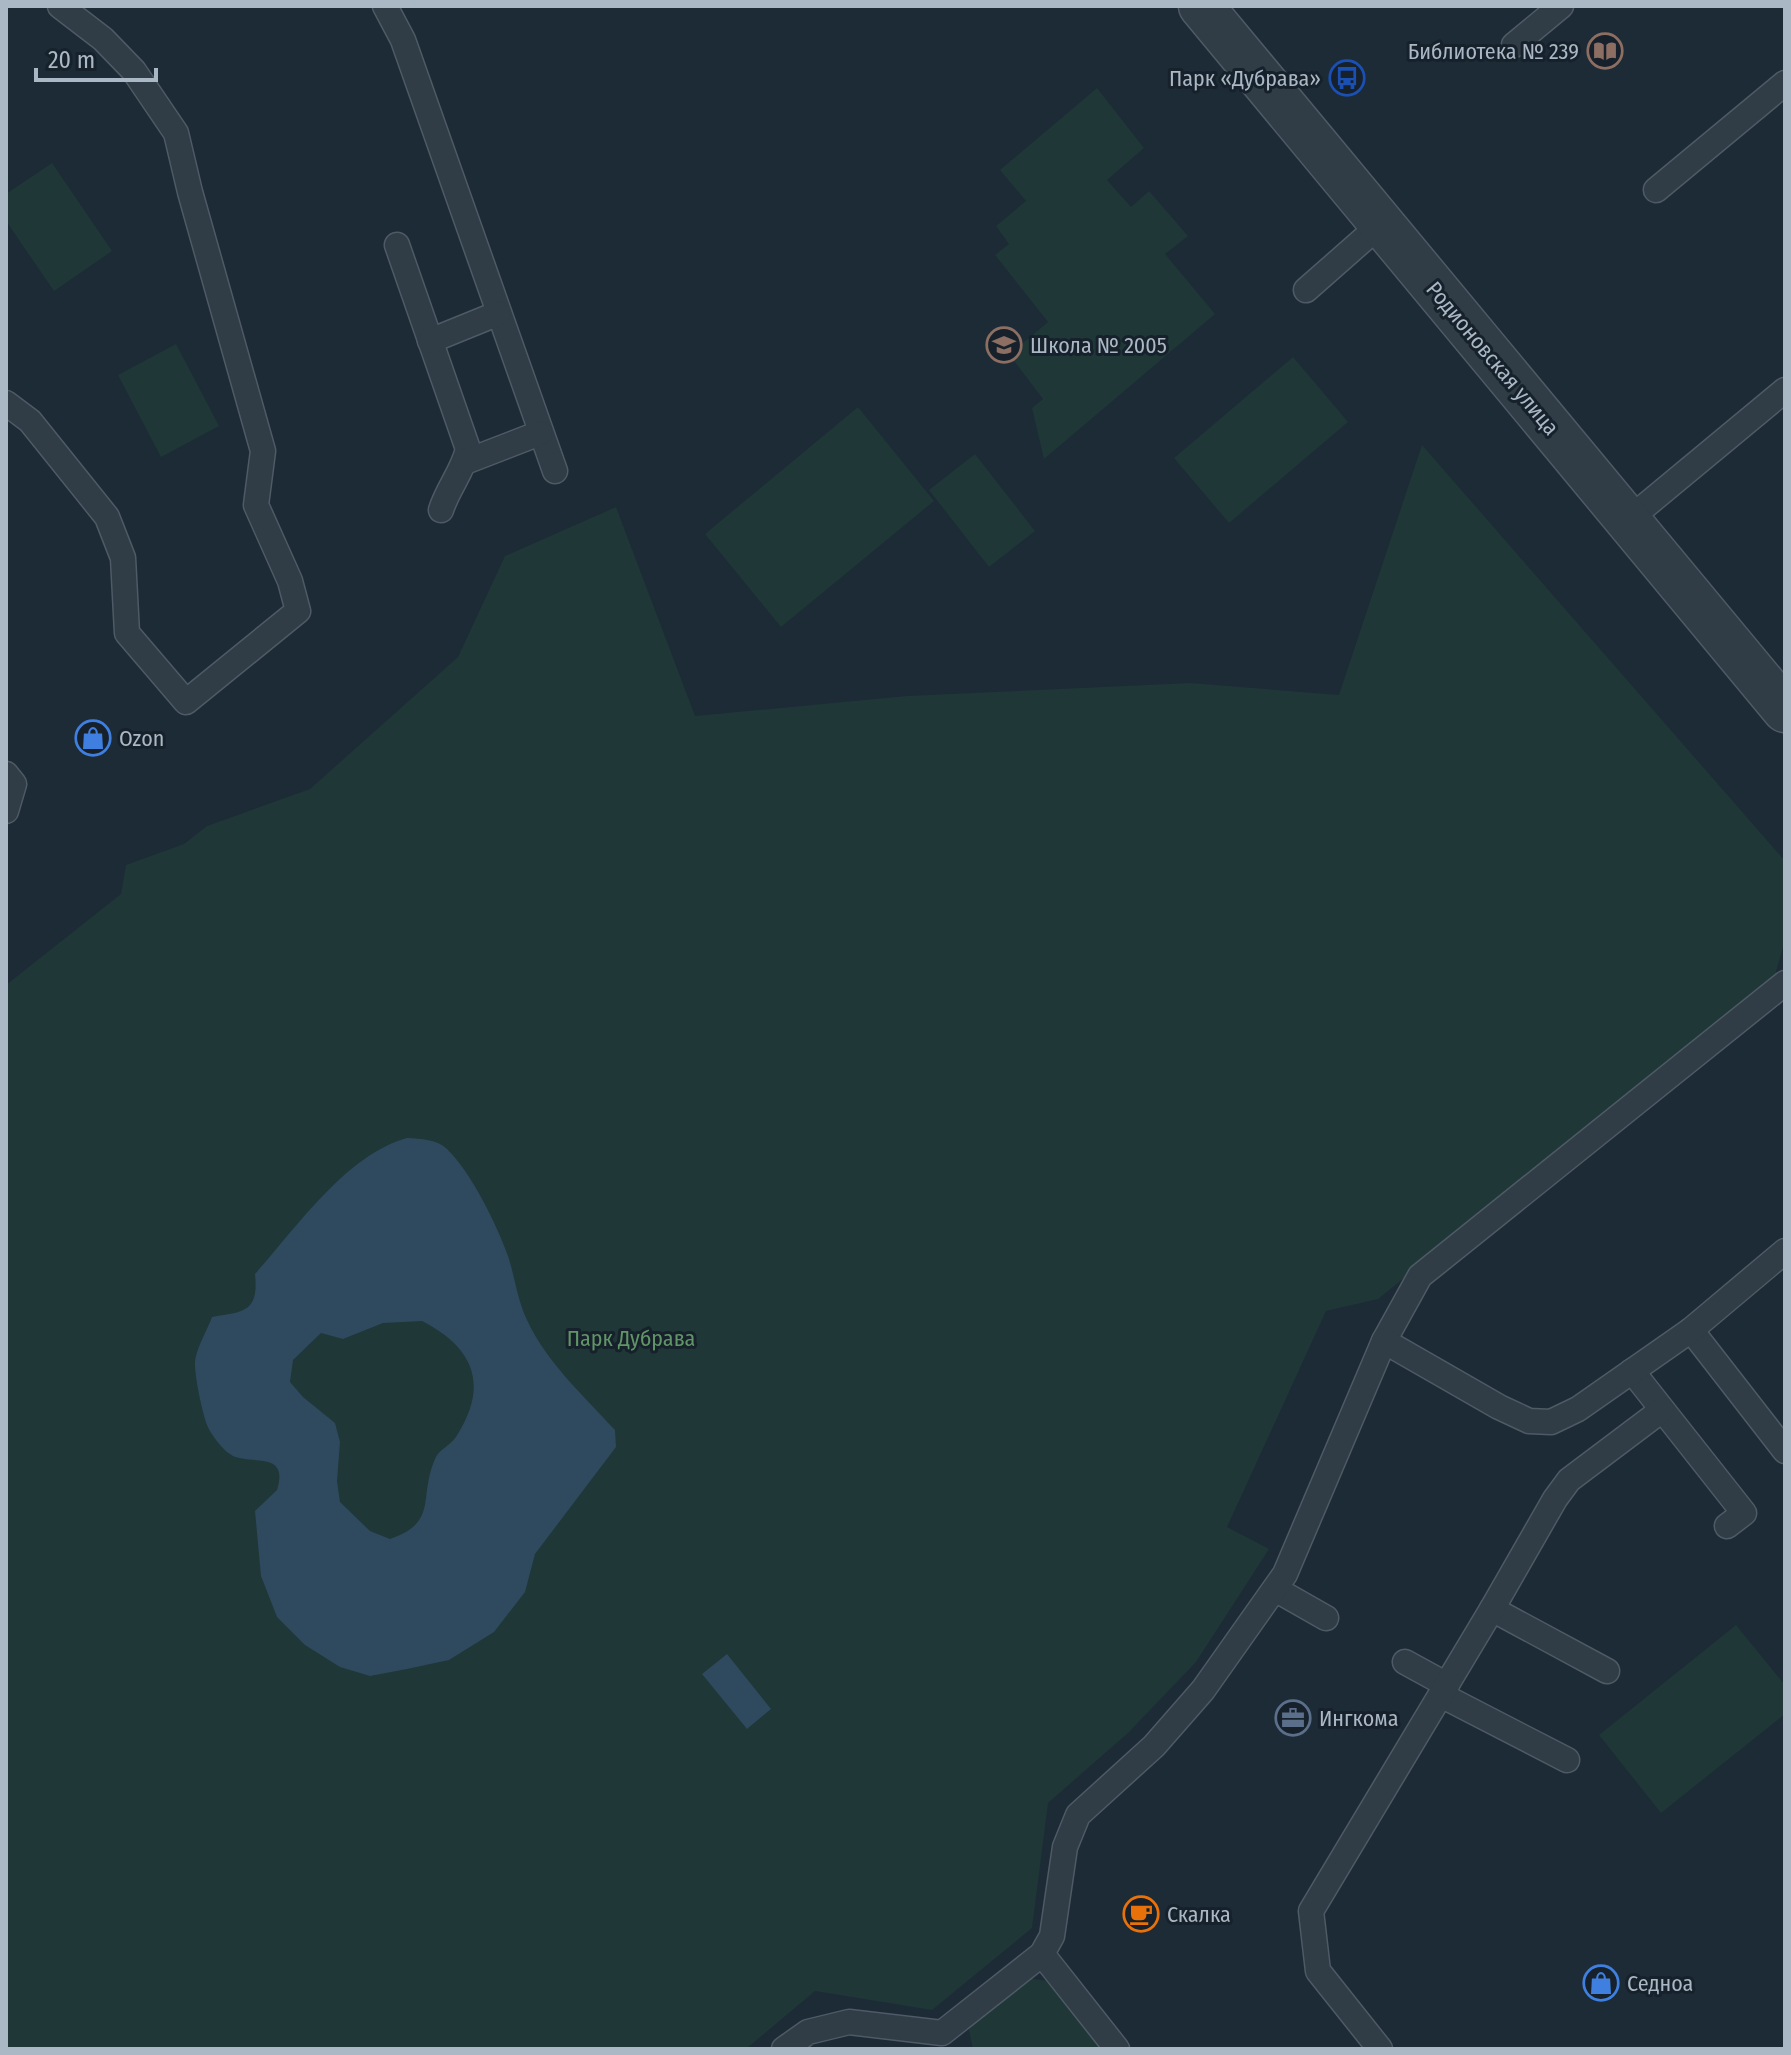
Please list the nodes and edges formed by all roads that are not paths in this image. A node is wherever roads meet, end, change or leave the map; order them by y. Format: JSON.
{"nodes":[{"id":1,"x":60,"y":6,"type":"edge"},
{"id":2,"x":385,"y":6,"type":"edge"},
{"id":3,"x":1201,"y":6,"type":"edge"},
{"id":4,"x":1561,"y":6,"type":"edge"},
{"id":5,"x":1514,"y":45,"type":"dead end"},
{"id":6,"x":1785,"y":83,"type":"edge"},
{"id":7,"x":1656,"y":190,"type":"dead end"},
{"id":8,"x":1381,"y":224,"type":"junction"},
{"id":9,"x":397,"y":245,"type":"dead end"},
{"id":10,"x":1306,"y":290,"type":"dead end"},
{"id":11,"x":499,"y":313,"type":"junction"},
{"id":12,"x":430,"y":341,"type":"junction"},
{"id":13,"x":1785,"y":390,"type":"edge"},
{"id":14,"x":6,"y":403,"type":"edge"},
{"id":15,"x":540,"y":433,"type":"junction"},
{"id":16,"x":465,"y":462,"type":"junction"},
{"id":17,"x":555,"y":471,"type":"dead end"},
{"id":18,"x":441,"y":510,"type":"dead end"},
{"id":19,"x":1627,"y":521,"type":"junction"},
{"id":20,"x":1785,"y":710,"type":"edge"},
{"id":21,"x":6,"y":774,"type":"edge"},
{"id":22,"x":6,"y":811,"type":"edge"},
{"id":23,"x":1785,"y":983,"type":"edge"},
{"id":24,"x":1785,"y":1251,"type":"edge"},
{"id":25,"x":1691,"y":1330,"type":"junction"},
{"id":26,"x":1384,"y":1341,"type":"junction"},
{"id":27,"x":1632,"y":1371,"type":"junction"},
{"id":28,"x":1662,"y":1410,"type":"junction"},
{"id":29,"x":1785,"y":1451,"type":"edge"},
{"id":30,"x":1727,"y":1526,"type":"dead end"},
{"id":31,"x":1275,"y":1589,"type":"junction"},
{"id":32,"x":1492,"y":1609,"type":"junction"},
{"id":33,"x":1326,"y":1618,"type":"dead end"},
{"id":34,"x":1405,"y":1662,"type":"dead end"},
{"id":35,"x":1607,"y":1671,"type":"dead end"},
{"id":36,"x":1444,"y":1690,"type":"junction"},
{"id":37,"x":1567,"y":1760,"type":"dead end"},
{"id":38,"x":1042,"y":1954,"type":"junction"},
{"id":39,"x":949,"y":2041,"type":"edge"},
{"id":40,"x":784,"y":2049,"type":"edge"},
{"id":41,"x":1117,"y":2049,"type":"edge"},
{"id":42,"x":1380,"y":2049,"type":"edge"}],
"edges":[{"from":1,"to":14,"type":"lane"},
{"from":2,"to":11,"type":"lane"},
{"from":3,"to":8,"type":"street","name":"Родионовская улица"},
{"from":4,"to":5,"type":"lane"},
{"from":6,"to":7,"type":"lane"},
{"from":8,"to":10,"type":"lane"},
{"from":8,"to":19,"type":"street","name":"Родионовская улица"},
{"from":9,"to":12,"type":"lane"},
{"from":11,"to":12,"type":"lane"},
{"from":11,"to":15,"type":"lane"},
{"from":12,"to":16,"type":"lane"},
{"from":13,"to":19,"type":"lane"},
{"from":15,"to":16,"type":"lane"},
{"from":15,"to":17,"type":"lane"},
{"from":16,"to":18,"type":"lane"},
{"from":19,"to":20,"type":"street","name":"Родионовская улица"},
{"from":21,"to":22,"type":"lane"},
{"from":23,"to":26,"type":"lane"},
{"from":24,"to":25,"type":"lane"},
{"from":25,"to":27,"type":"lane"},
{"from":25,"to":29,"type":"lane"},
{"from":26,"to":27,"type":"lane"},
{"from":26,"to":31,"type":"lane"},
{"from":27,"to":28,"type":"lane"},
{"from":28,"to":30,"type":"lane"},
{"from":28,"to":32,"type":"lane"},
{"from":31,"to":33,"type":"lane"},
{"from":31,"to":38,"type":"lane"},
{"from":32,"to":35,"type":"lane"},
{"from":32,"to":36,"type":"lane"},
{"from":34,"to":36,"type":"lane"},
{"from":36,"to":37,"type":"lane"},
{"from":36,"to":42,"type":"lane"},
{"from":38,"to":39,"type":"lane"},
{"from":38,"to":41,"type":"lane"},
{"from":39,"to":40,"type":"lane"}]}
